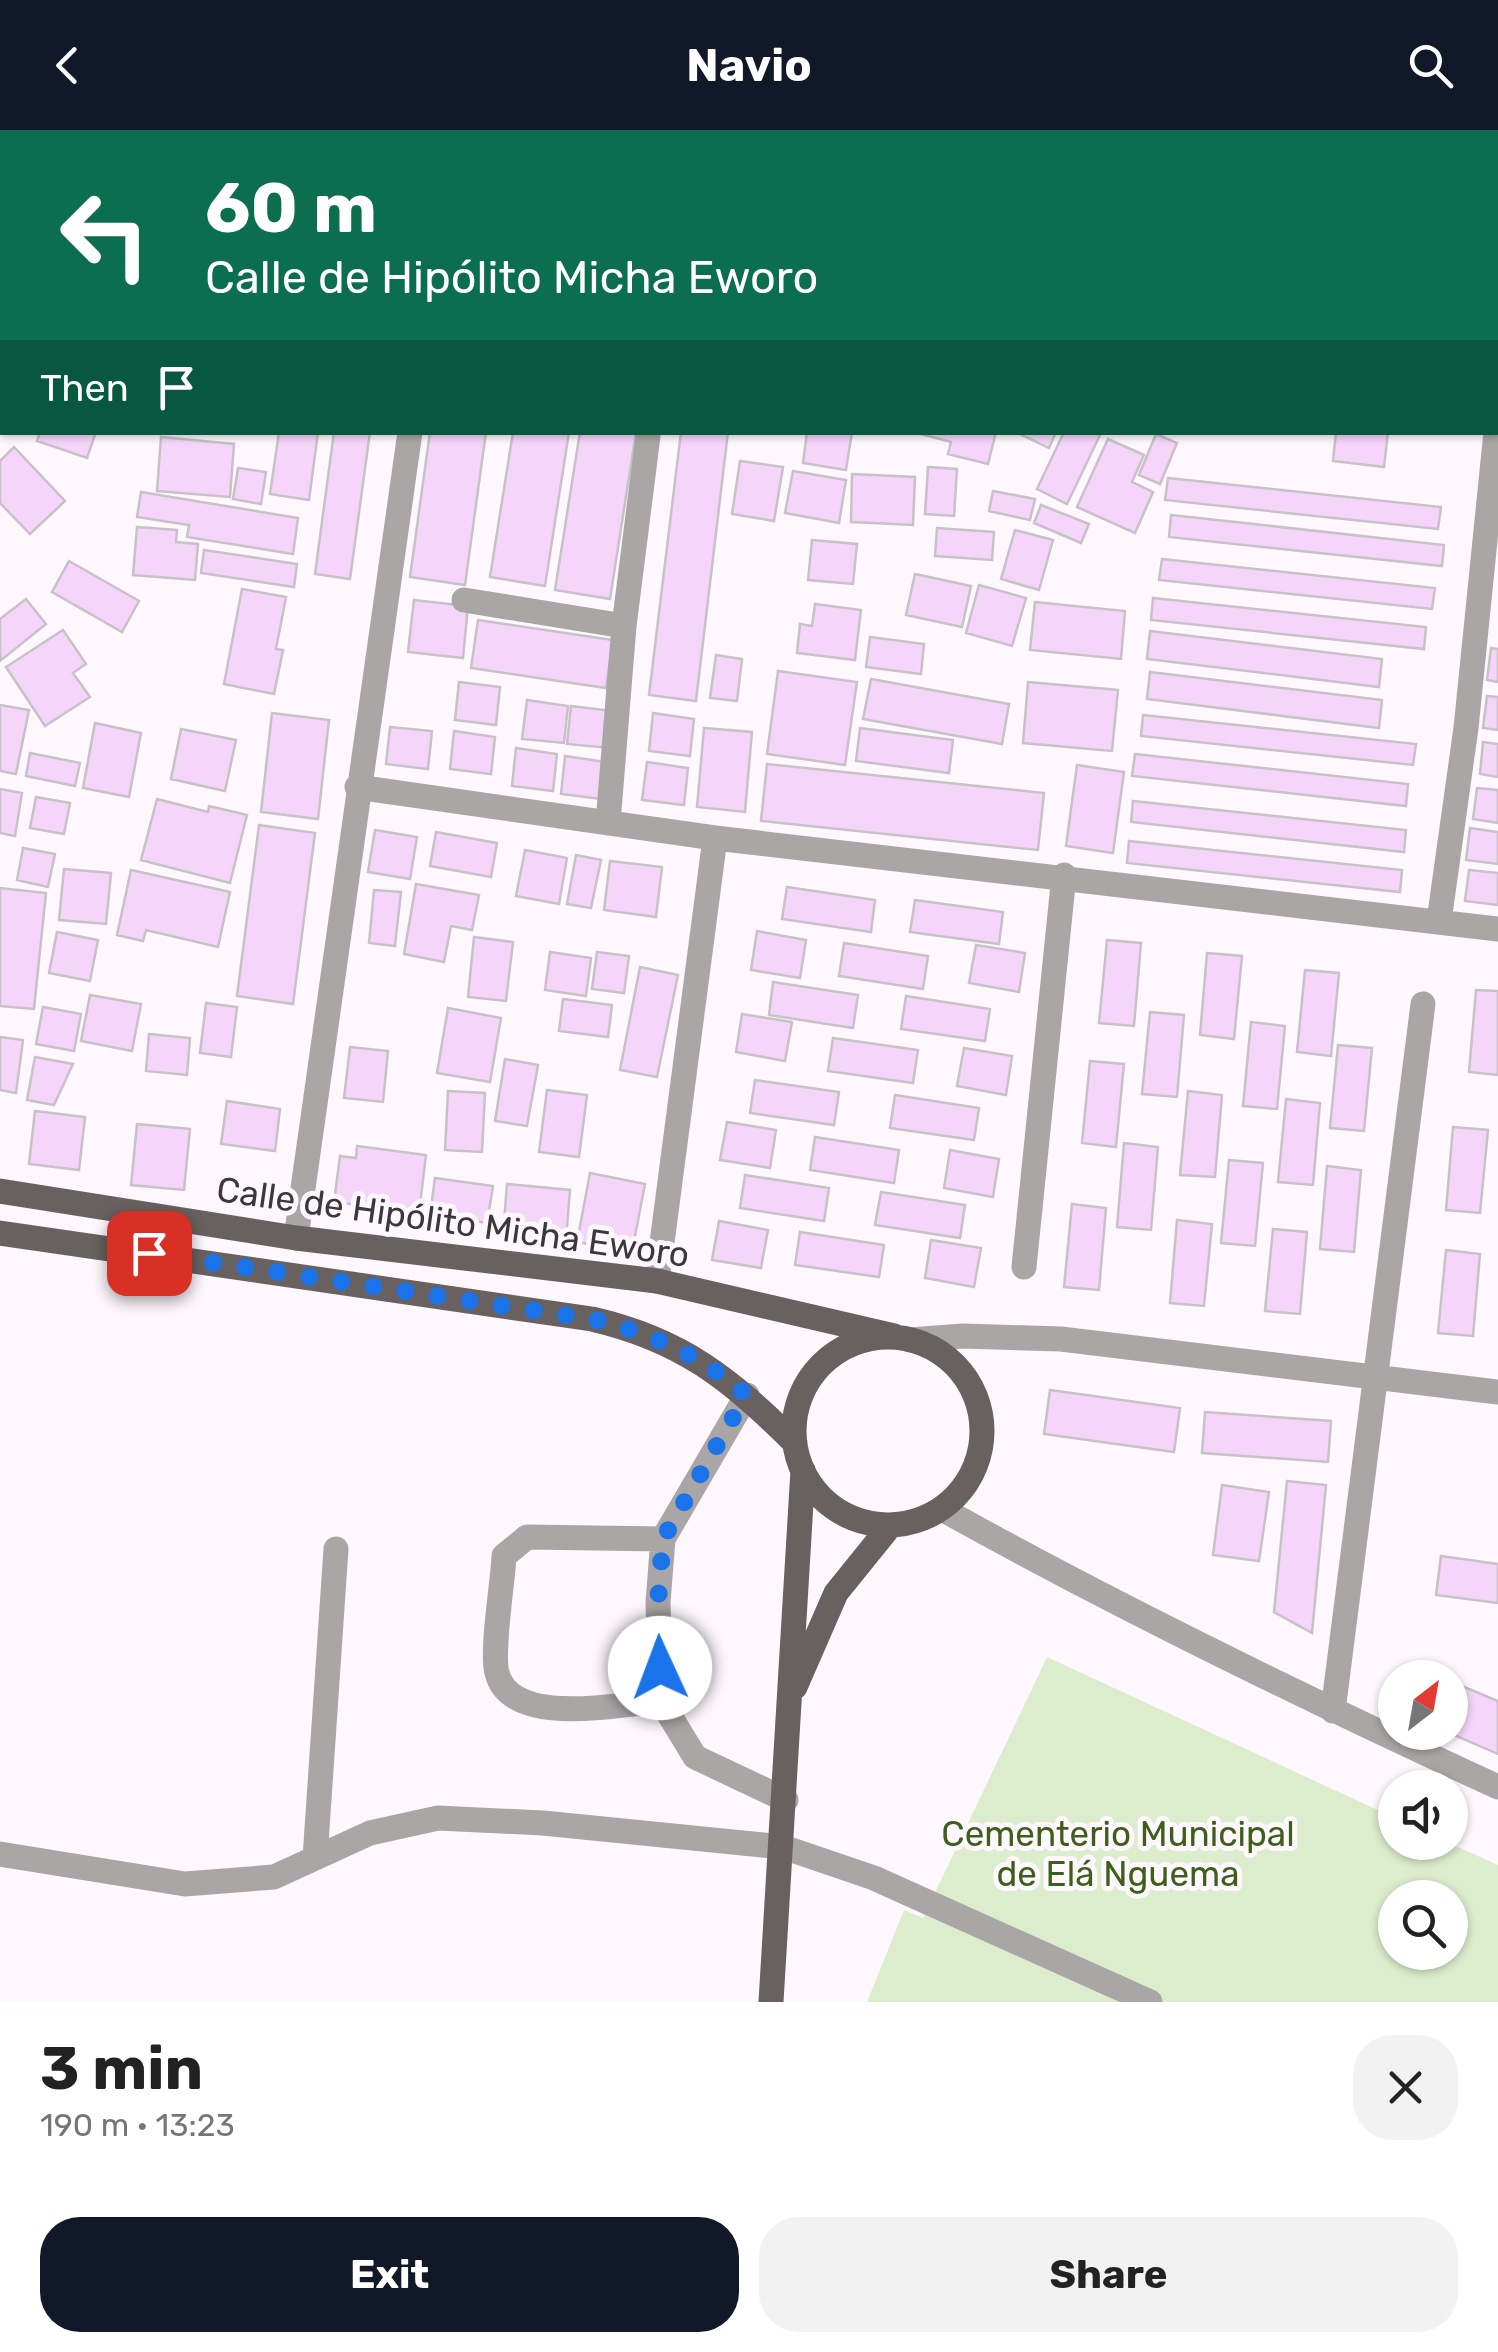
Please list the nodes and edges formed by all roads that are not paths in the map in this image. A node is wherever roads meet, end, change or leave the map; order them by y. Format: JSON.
{"nodes":[{"id":1,"x":410,"y":435,"type":"edge"},
{"id":2,"x":1496,"y":435,"type":"edge"},
{"id":3,"x":648,"y":436,"type":"dead end"},
{"id":4,"x":464,"y":600,"type":"dead end"},
{"id":5,"x":624,"y":626,"type":"junction"},
{"id":6,"x":357,"y":787,"type":"junction"},
{"id":7,"x":608,"y":823,"type":"junction"},
{"id":8,"x":715,"y":838,"type":"junction"},
{"id":9,"x":1064,"y":876,"type":"junction"},
{"id":10,"x":1438,"y":921,"type":"junction"},
{"id":11,"x":1498,"y":929,"type":"edge"},
{"id":12,"x":1424,"y":1004,"type":"dead end"},
{"id":13,"x":0,"y":1191,"type":"edge"},
{"id":14,"x":0,"y":1232,"type":"edge"},
{"id":15,"x":296,"y":1238,"type":"junction"},
{"id":16,"x":1024,"y":1267,"type":"dead end"},
{"id":17,"x":658,"y":1282,"type":"junction"},
{"id":18,"x":902,"y":1338,"type":"junction"},
{"id":19,"x":1375,"y":1374,"type":"junction"},
{"id":20,"x":1498,"y":1392,"type":"edge"},
{"id":21,"x":746,"y":1395,"type":"junction"},
{"id":22,"x":795,"y":1443,"type":"junction"},
{"id":23,"x":803,"y":1470,"type":"junction"},
{"id":24,"x":942,"y":1508,"type":"junction"},
{"id":25,"x":891,"y":1525,"type":"junction"},
{"id":26,"x":663,"y":1539,"type":"junction"},
{"id":27,"x":336,"y":1549,"type":"dead end"},
{"id":28,"x":661,"y":1701,"type":"junction"},
{"id":29,"x":786,"y":1710,"type":"junction"},
{"id":30,"x":1333,"y":1711,"type":"junction"},
{"id":31,"x":1498,"y":1787,"type":"edge"},
{"id":32,"x":786,"y":1800,"type":"junction"},
{"id":33,"x":783,"y":1847,"type":"junction"},
{"id":34,"x":0,"y":1854,"type":"edge"},
{"id":35,"x":315,"y":1858,"type":"junction"},
{"id":36,"x":771,"y":2002,"type":"edge"},
{"id":37,"x":1150,"y":2002,"type":"edge"}],
"edges":[{"from":1,"to":6,"type":"street"},
{"from":2,"to":10,"type":"street"},
{"from":3,"to":5,"type":"street"},
{"from":4,"to":5,"type":"street"},
{"from":5,"to":7,"type":"street"},
{"from":6,"to":7,"type":"street"},
{"from":6,"to":15,"type":"street"},
{"from":7,"to":8,"type":"street"},
{"from":8,"to":9,"type":"street"},
{"from":8,"to":17,"type":"street"},
{"from":9,"to":10,"type":"street"},
{"from":9,"to":16,"type":"street"},
{"from":10,"to":11,"type":"street"},
{"from":12,"to":19,"type":"street"},
{"from":13,"to":15,"type":"main road","name":"Calle de Hipólito Micha Eworo"},
{"from":14,"to":21,"type":"main road","name":"Calle de Hipólito Micha Eworo"},
{"from":15,"to":17,"type":"main road","name":"Calle de Hipólito Micha Eworo"},
{"from":17,"to":18,"type":"main road","name":"Calle de Hipólito Micha Eworo"},
{"from":18,"to":19,"type":"street"},
{"from":18,"to":22,"type":"main road"},
{"from":18,"to":24,"type":"main road"},
{"from":19,"to":20,"type":"street"},
{"from":19,"to":30,"type":"street"},
{"from":21,"to":22,"type":"main road","name":"Calle de Hipólito Micha Eworo"},
{"from":21,"to":26,"type":"street"},
{"from":22,"to":23,"type":"main road"},
{"from":23,"to":25,"type":"main road"},
{"from":23,"to":29,"type":"main road"},
{"from":24,"to":25,"type":"main road"},
{"from":24,"to":30,"type":"street"},
{"from":25,"to":29,"type":"main road"},
{"from":26,"to":28,"type":"street"},
{"from":26,"to":28,"type":"street"},
{"from":27,"to":35,"type":"street"},
{"from":28,"to":32,"type":"street"},
{"from":29,"to":32,"type":"main road"},
{"from":30,"to":31,"type":"street"},
{"from":32,"to":33,"type":"main road"},
{"from":33,"to":35,"type":"street"},
{"from":33,"to":36,"type":"main road"},
{"from":33,"to":37,"type":"street"},
{"from":34,"to":35,"type":"street"}]}
